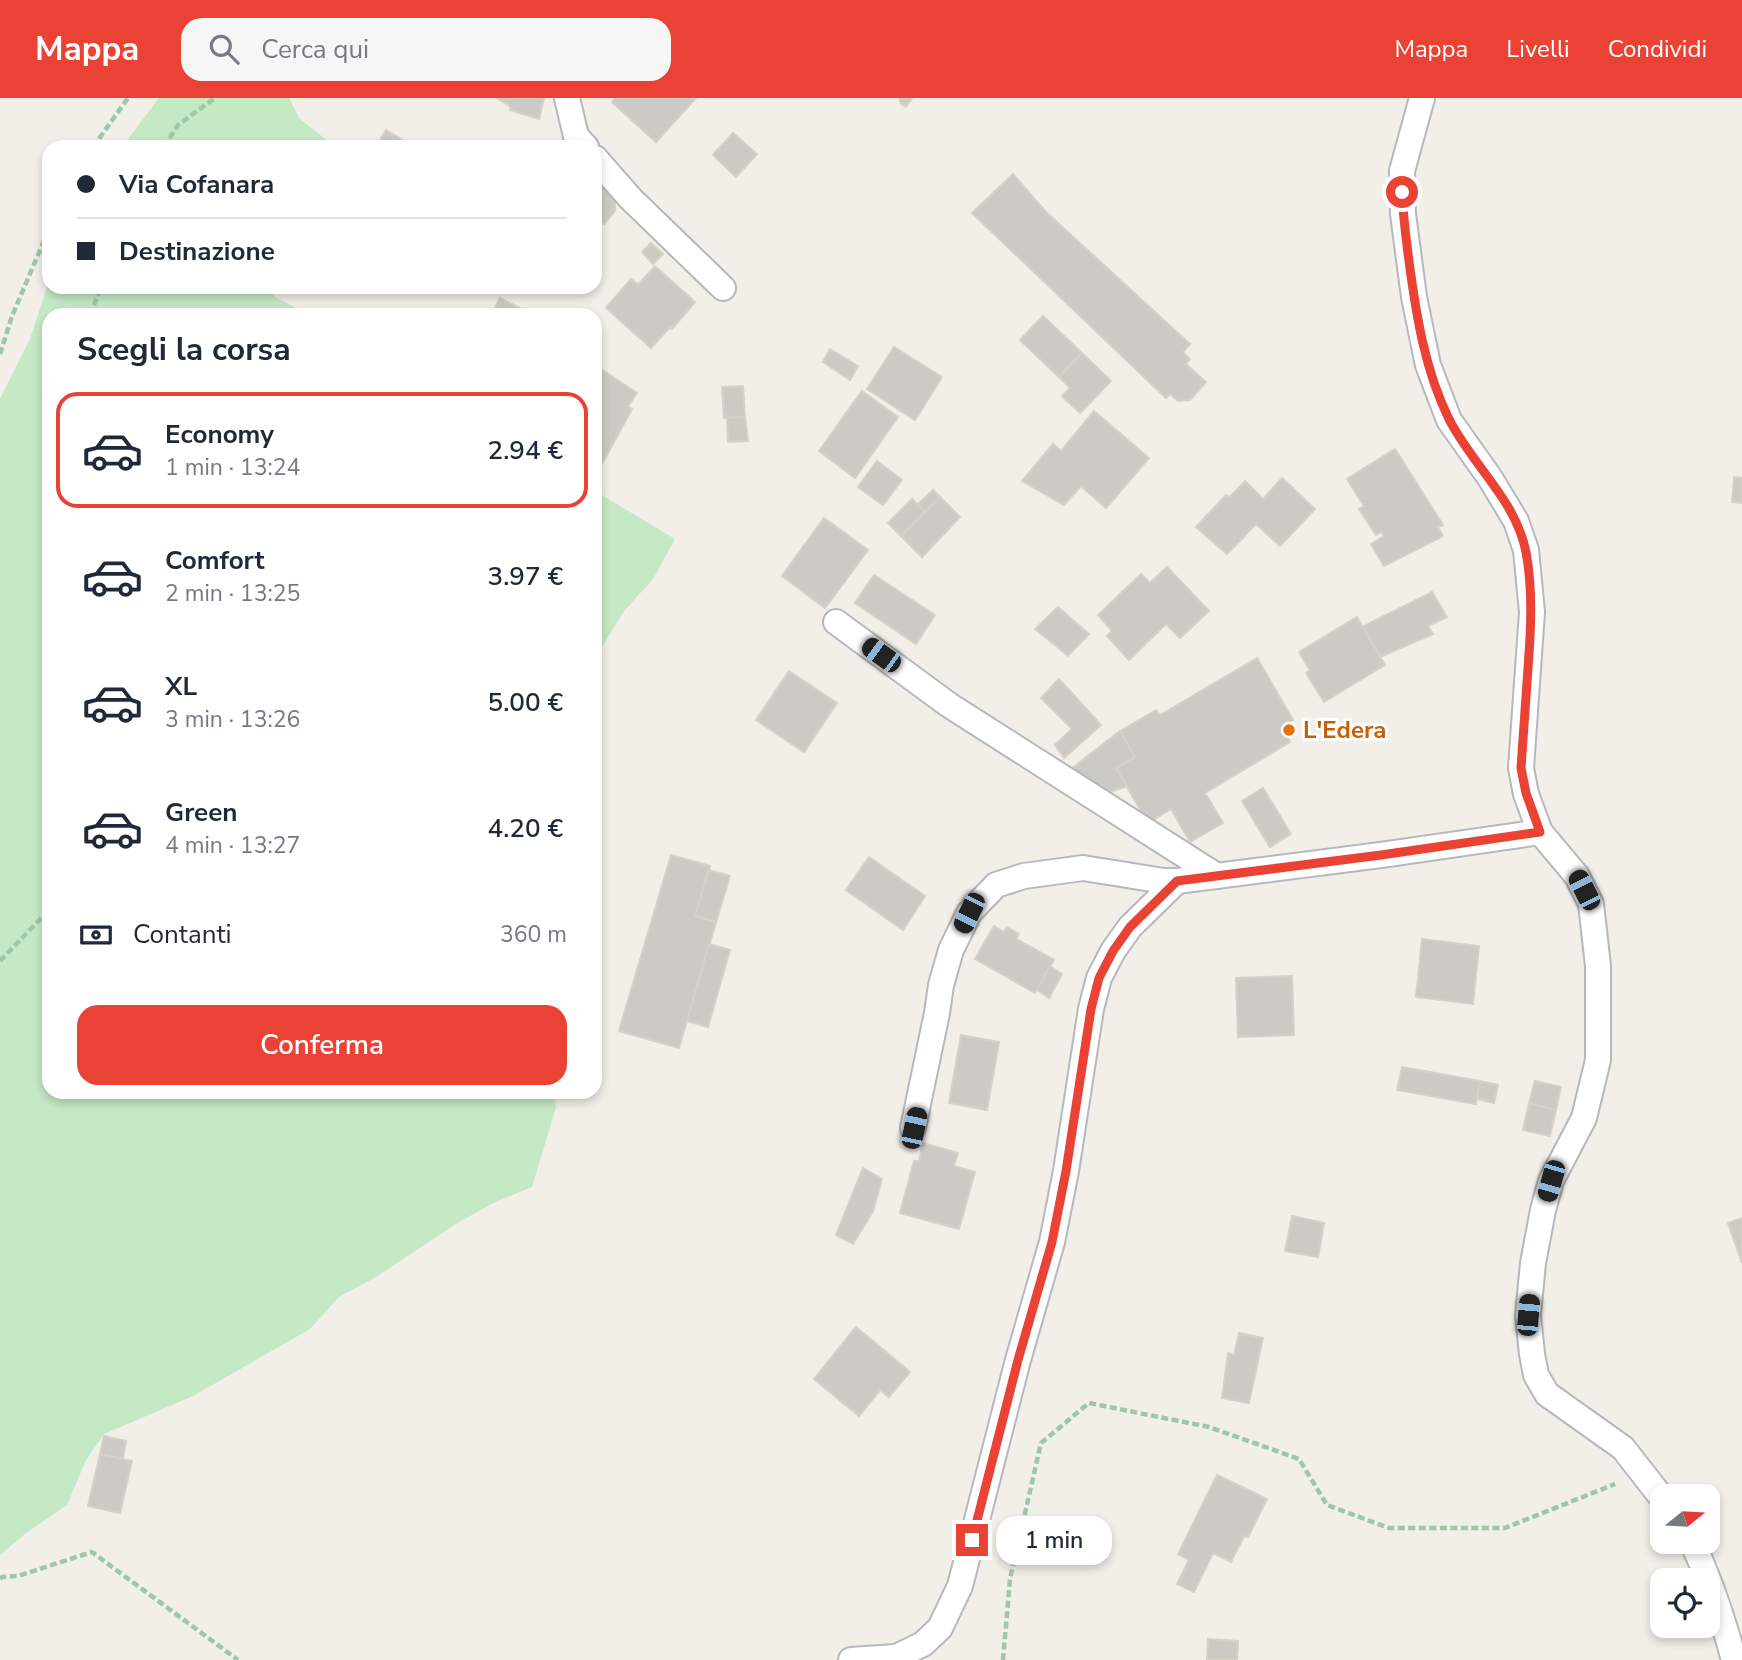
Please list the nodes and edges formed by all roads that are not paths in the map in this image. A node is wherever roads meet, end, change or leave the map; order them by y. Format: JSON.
{"nodes":[{"id":1,"x":567,"y":98,"type":"edge"},
{"id":2,"x":1422,"y":98,"type":"edge"},
{"id":3,"x":580,"y":140,"type":"edge"},
{"id":4,"x":602,"y":166,"type":"edge"},
{"id":5,"x":723,"y":288,"type":"dead end"},
{"id":6,"x":836,"y":622,"type":"dead end"},
{"id":7,"x":1540,"y":832,"type":"junction"},
{"id":8,"x":1217,"y":876,"type":"junction"},
{"id":9,"x":1177,"y":881,"type":"junction"},
{"id":10,"x":914,"y":1128,"type":"dead end"},
{"id":11,"x":1651,"y":1484,"type":"edge"},
{"id":12,"x":1698,"y":1554,"type":"edge"},
{"id":13,"x":851,"y":1660,"type":"edge"},
{"id":14,"x":1734,"y":1660,"type":"edge"}],
"edges":[{"from":1,"to":3,"type":"street"},
{"from":2,"to":7,"type":"street"},
{"from":4,"to":5,"type":"street"},
{"from":6,"to":8,"type":"street"},
{"from":7,"to":8,"type":"street"},
{"from":7,"to":11,"type":"street"},
{"from":8,"to":9,"type":"street"},
{"from":9,"to":10,"type":"street"},
{"from":9,"to":13,"type":"street"},
{"from":12,"to":14,"type":"street"}]}
